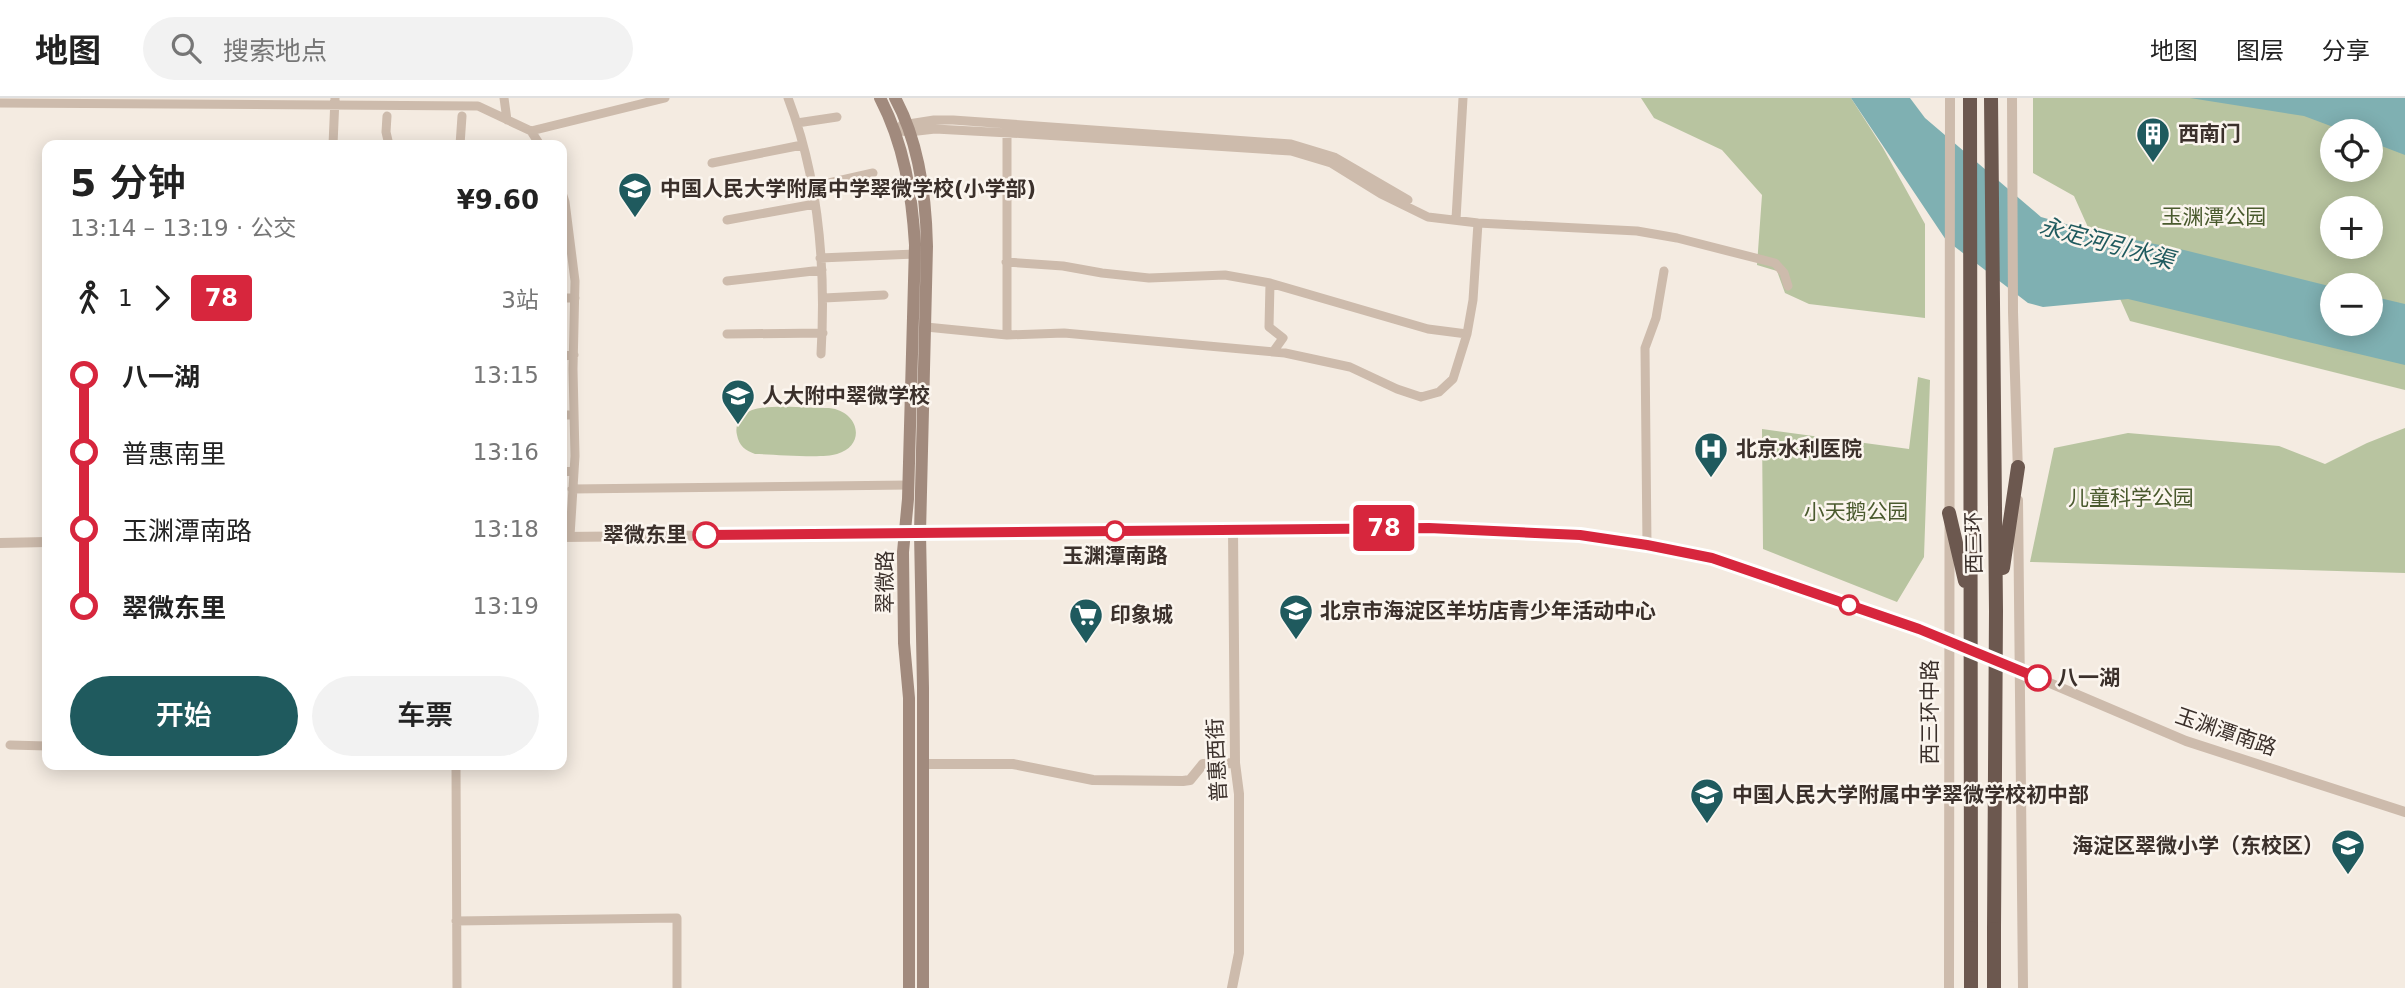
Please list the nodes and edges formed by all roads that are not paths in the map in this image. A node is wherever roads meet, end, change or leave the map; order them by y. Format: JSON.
{"nodes":[{"id":1,"x":504,"y":98,"type":"edge"},
{"id":2,"x":664,"y":98,"type":"edge"},
{"id":3,"x":788,"y":98,"type":"edge"},
{"id":4,"x":880,"y":98,"type":"edge"},
{"id":5,"x":895,"y":98,"type":"edge"},
{"id":6,"x":1463,"y":98,"type":"edge"},
{"id":7,"x":1970,"y":98,"type":"edge"},
{"id":8,"x":1991,"y":98,"type":"edge"},
{"id":9,"x":2012,"y":98,"type":"edge"},
{"id":10,"x":1950,"y":100,"type":"edge"},
{"id":11,"x":132,"y":102,"type":"edge"},
{"id":12,"x":335,"y":102,"type":"edge"},
{"id":13,"x":627,"y":102,"type":"edge"},
{"id":14,"x":0,"y":103,"type":"edge"},
{"id":15,"x":387,"y":116,"type":"dead end"},
{"id":16,"x":462,"y":116,"type":"dead end"},
{"id":17,"x":837,"y":117,"type":"dead end"},
{"id":18,"x":507,"y":120,"type":"junction"},
{"id":19,"x":797,"y":123,"type":"junction"},
{"id":20,"x":903,"y":128,"type":"junction"},
{"id":21,"x":1007,"y":129,"type":"junction"},
{"id":22,"x":531,"y":131,"type":"junction"},
{"id":23,"x":333,"y":140,"type":"edge"},
{"id":24,"x":388,"y":140,"type":"edge"},
{"id":25,"x":460,"y":140,"type":"edge"},
{"id":26,"x":537,"y":140,"type":"edge"},
{"id":27,"x":802,"y":145,"type":"junction"},
{"id":28,"x":712,"y":163,"type":"dead end"},
{"id":29,"x":873,"y":173,"type":"dead end"},
{"id":30,"x":811,"y":187,"type":"junction"},
{"id":31,"x":815,"y":204,"type":"junction"},
{"id":32,"x":567,"y":218,"type":"edge"},
{"id":33,"x":1457,"y":219,"type":"junction"},
{"id":34,"x":727,"y":220,"type":"dead end"},
{"id":35,"x":1478,"y":223,"type":"junction"},
{"id":36,"x":915,"y":254,"type":"junction"},
{"id":37,"x":820,"y":258,"type":"junction"},
{"id":38,"x":1006,"y":262,"type":"junction"},
{"id":39,"x":822,"y":270,"type":"junction"},
{"id":40,"x":1664,"y":271,"type":"dead end"},
{"id":41,"x":727,"y":281,"type":"dead end"},
{"id":42,"x":1270,"y":283,"type":"junction"},
{"id":43,"x":1788,"y":286,"type":"dead end"},
{"id":44,"x":884,"y":295,"type":"dead end"},
{"id":45,"x":567,"y":298,"type":"edge"},
{"id":46,"x":575,"y":298,"type":"junction"},
{"id":47,"x":824,"y":298,"type":"junction"},
{"id":48,"x":926,"y":327,"type":"junction"},
{"id":49,"x":822,"y":333,"type":"junction"},
{"id":50,"x":727,"y":334,"type":"dead end"},
{"id":51,"x":1467,"y":334,"type":"junction"},
{"id":52,"x":1007,"y":335,"type":"junction"},
{"id":53,"x":1273,"y":352,"type":"junction"},
{"id":54,"x":821,"y":354,"type":"dead end"},
{"id":55,"x":574,"y":355,"type":"junction"},
{"id":56,"x":567,"y":356,"type":"edge"},
{"id":57,"x":567,"y":415,"type":"edge"},
{"id":58,"x":574,"y":415,"type":"junction"},
{"id":59,"x":2018,"y":467,"type":"junction"},
{"id":60,"x":573,"y":471,"type":"junction"},
{"id":61,"x":567,"y":472,"type":"edge"},
{"id":62,"x":909,"y":485,"type":"junction"},
{"id":63,"x":572,"y":489,"type":"junction"},
{"id":64,"x":1949,"y":513,"type":"junction"},
{"id":65,"x":567,"y":529,"type":"edge"},
{"id":66,"x":1233,"y":530,"type":"junction"},
{"id":67,"x":905,"y":532,"type":"junction"},
{"id":68,"x":920,"y":533,"type":"junction"},
{"id":69,"x":567,"y":537,"type":"edge"},
{"id":70,"x":42,"y":542,"type":"edge"},
{"id":71,"x":0,"y":543,"type":"edge"},
{"id":72,"x":1647,"y":545,"type":"junction"},
{"id":73,"x":1970,"y":606,"type":"junction"},
{"id":74,"x":1996,"y":611,"type":"junction"},
{"id":75,"x":1919,"y":629,"type":"tunnel mouth"},
{"id":76,"x":2038,"y":678,"type":"tunnel mouth"},
{"id":77,"x":10,"y":746,"type":"dead end"},
{"id":78,"x":42,"y":746,"type":"edge"},
{"id":79,"x":1235,"y":763,"type":"junction"},
{"id":80,"x":922,"y":764,"type":"junction"},
{"id":81,"x":456,"y":770,"type":"edge"},
{"id":82,"x":2405,"y":811,"type":"edge"},
{"id":83,"x":456,"y":921,"type":"junction"},
{"id":84,"x":457,"y":988,"type":"edge"},
{"id":85,"x":677,"y":988,"type":"edge"},
{"id":86,"x":909,"y":988,"type":"edge"},
{"id":87,"x":923,"y":988,"type":"edge"},
{"id":88,"x":1232,"y":988,"type":"edge"},
{"id":89,"x":1949,"y":988,"type":"edge"},
{"id":90,"x":1971,"y":988,"type":"edge"},
{"id":91,"x":1994,"y":988,"type":"edge"},
{"id":92,"x":2023,"y":988,"type":"edge"}],
"edges":[{"from":1,"to":18,"type":"street"},
{"from":2,"to":13,"type":"street"},
{"from":3,"to":19,"type":"street"},
{"from":4,"to":20,"type":"main road","name":"翠微路"},
{"from":5,"to":20,"type":"main road","name":"翠微路"},
{"from":6,"to":33,"type":"street"},
{"from":7,"to":73,"type":"highway","name":"西三环"},
{"from":8,"to":74,"type":"highway","name":"西三环"},
{"from":9,"to":59,"type":"street"},
{"from":10,"to":64,"type":"street","name":"西三环中路"},
{"from":11,"to":12,"type":"street"},
{"from":11,"to":14,"type":"street"},
{"from":12,"to":18,"type":"street"},
{"from":12,"to":23,"type":"street"},
{"from":13,"to":22,"type":"street"},
{"from":15,"to":24,"type":"street"},
{"from":16,"to":25,"type":"street"},
{"from":17,"to":19,"type":"street"},
{"from":18,"to":22,"type":"street"},
{"from":19,"to":27,"type":"street"},
{"from":20,"to":21,"type":"street"},
{"from":20,"to":36,"type":"main road","name":"翠微路"},
{"from":20,"to":48,"type":"main road","name":"翠微路"},
{"from":21,"to":33,"type":"street"},
{"from":21,"to":38,"type":"street"},
{"from":22,"to":26,"type":"street"},
{"from":27,"to":28,"type":"street"},
{"from":27,"to":30,"type":"street"},
{"from":29,"to":30,"type":"street"},
{"from":30,"to":31,"type":"street"},
{"from":31,"to":34,"type":"street"},
{"from":31,"to":37,"type":"street"},
{"from":32,"to":46,"type":"street"},
{"from":33,"to":35,"type":"street"},
{"from":35,"to":43,"type":"street"},
{"from":35,"to":51,"type":"street"},
{"from":36,"to":37,"type":"street"},
{"from":36,"to":62,"type":"main road","name":"翠微路"},
{"from":37,"to":39,"type":"street"},
{"from":38,"to":42,"type":"street"},
{"from":38,"to":52,"type":"street"},
{"from":39,"to":41,"type":"street"},
{"from":39,"to":47,"type":"street"},
{"from":40,"to":72,"type":"street"},
{"from":42,"to":51,"type":"street"},
{"from":42,"to":53,"type":"street"},
{"from":44,"to":47,"type":"street"},
{"from":45,"to":46,"type":"street"},
{"from":46,"to":55,"type":"street"},
{"from":47,"to":49,"type":"street"},
{"from":48,"to":52,"type":"street"},
{"from":48,"to":68,"type":"main road","name":"翠微路"},
{"from":49,"to":50,"type":"street"},
{"from":49,"to":54,"type":"street"},
{"from":51,"to":53,"type":"street"},
{"from":52,"to":53,"type":"street"},
{"from":55,"to":56,"type":"street"},
{"from":55,"to":58,"type":"street"},
{"from":57,"to":58,"type":"street"},
{"from":58,"to":60,"type":"street"},
{"from":59,"to":74,"type":"highway"},
{"from":59,"to":92,"type":"street"},
{"from":60,"to":61,"type":"street"},
{"from":60,"to":63,"type":"street"},
{"from":62,"to":63,"type":"street"},
{"from":62,"to":67,"type":"main road","name":"翠微路"},
{"from":63,"to":65,"type":"street"},
{"from":64,"to":73,"type":"highway"},
{"from":64,"to":89,"type":"street","name":"西三环中路"},
{"from":66,"to":68,"type":"street"},
{"from":66,"to":72,"type":"street"},
{"from":66,"to":79,"type":"street","name":"普惠西街"},
{"from":67,"to":68,"type":"street"},
{"from":67,"to":69,"type":"street"},
{"from":67,"to":86,"type":"main road","name":"翠微路"},
{"from":68,"to":80,"type":"main road","name":"翠微路"},
{"from":70,"to":71,"type":"street"},
{"from":72,"to":75,"type":"street"},
{"from":73,"to":90,"type":"highway","name":"西三环","bridge":true},
{"from":74,"to":91,"type":"highway","name":"西三环","bridge":true},
{"from":76,"to":82,"type":"street","name":"玉渊潭南路"},
{"from":77,"to":78,"type":"street"},
{"from":79,"to":80,"type":"street"},
{"from":79,"to":88,"type":"street","name":"普惠西街"},
{"from":80,"to":87,"type":"main road","name":"翠微路"},
{"from":81,"to":83,"type":"street"},
{"from":83,"to":84,"type":"street"},
{"from":83,"to":85,"type":"street"}]}
